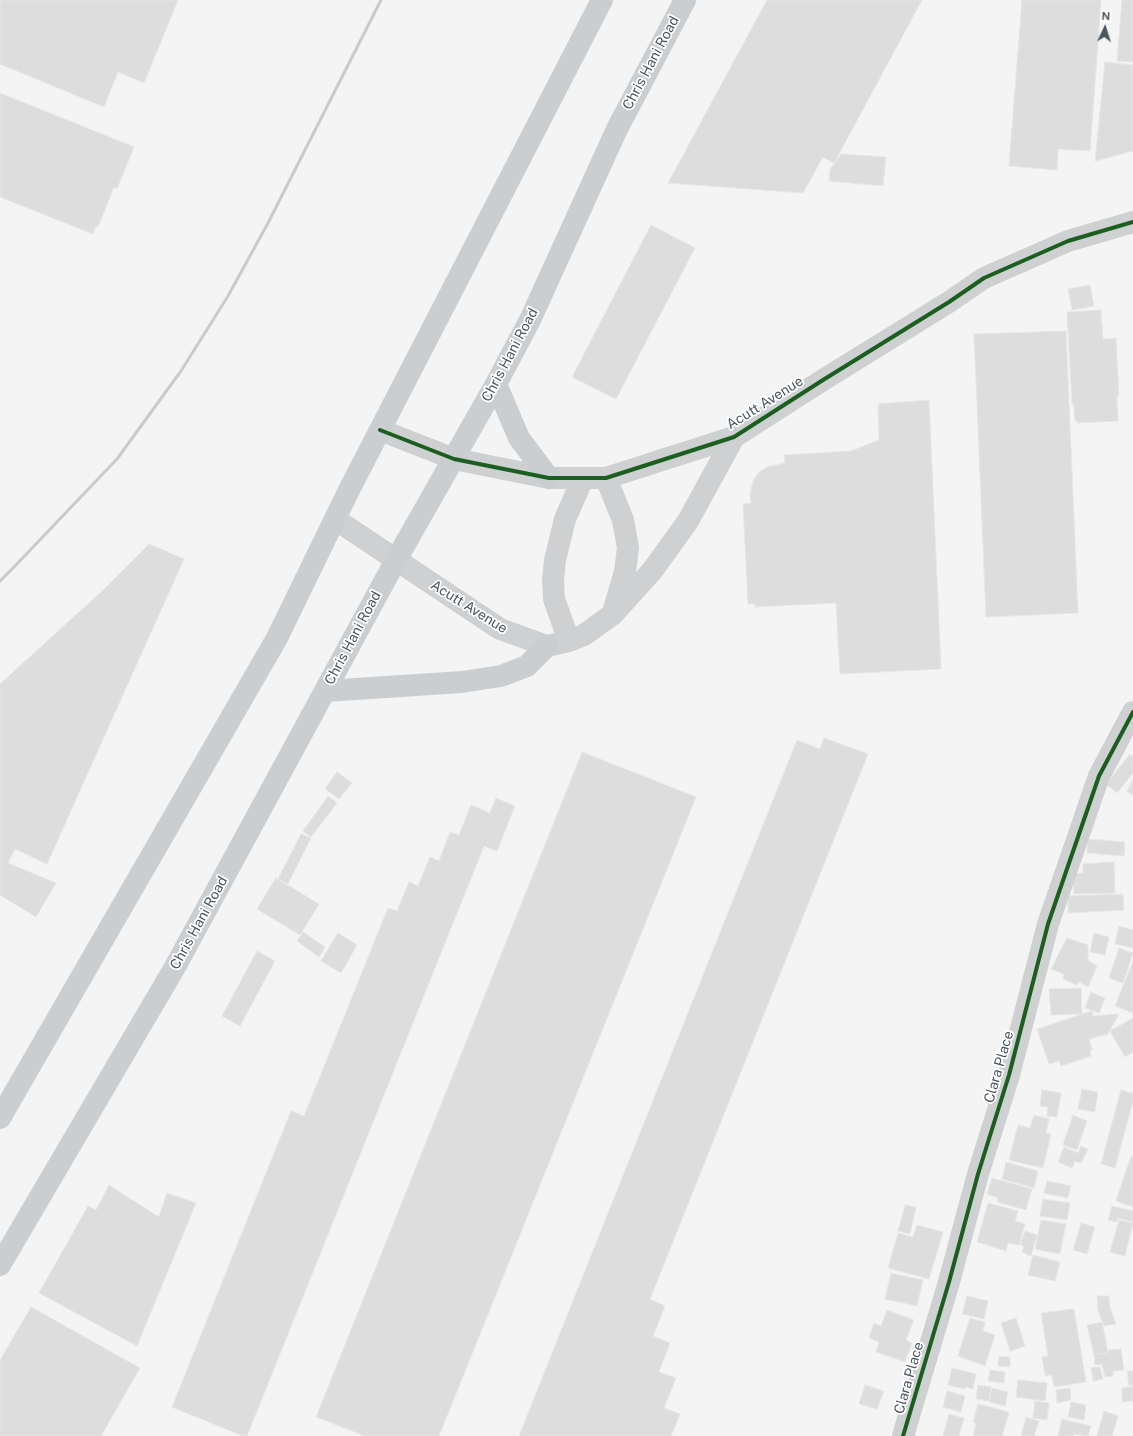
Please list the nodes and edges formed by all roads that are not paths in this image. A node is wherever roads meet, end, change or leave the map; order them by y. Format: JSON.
{"nodes":[{"id":1,"x":602,"y":0,"type":"edge"},
{"id":2,"x":685,"y":0,"type":"edge"},
{"id":3,"x":1133,"y":222,"type":"edge"},
{"id":4,"x":496,"y":384,"type":"junction"},
{"id":5,"x":380,"y":430,"type":"junction"},
{"id":6,"x":734,"y":437,"type":"junction"},
{"id":7,"x":454,"y":459,"type":"junction"},
{"id":8,"x":549,"y":478,"type":"junction"},
{"id":9,"x":583,"y":478,"type":"junction"},
{"id":10,"x":606,"y":478,"type":"junction"},
{"id":11,"x":335,"y":519,"type":"junction"},
{"id":12,"x":396,"y":560,"type":"junction"},
{"id":13,"x":613,"y":614,"type":"junction"},
{"id":14,"x":569,"y":641,"type":"junction"},
{"id":15,"x":547,"y":646,"type":"junction"},
{"id":16,"x":325,"y":691,"type":"junction"},
{"id":17,"x":1133,"y":712,"type":"edge"},
{"id":18,"x":0,"y":1118,"type":"edge"},
{"id":19,"x":0,"y":1265,"type":"edge"},
{"id":20,"x":903,"y":1436,"type":"edge"}],
"edges":[{"from":1,"to":5,"type":"main road"},
{"from":2,"to":4,"type":"main road","name":"Chris Hani Road"},
{"from":3,"to":6,"type":"street","name":"Acutt Avenue"},
{"from":4,"to":7,"type":"main road","name":"Chris Hani Road"},
{"from":4,"to":8,"type":"main road"},
{"from":5,"to":7,"type":"street","name":"Acutt Avenue"},
{"from":5,"to":11,"type":"main road"},
{"from":6,"to":10,"type":"street","name":"Acutt Avenue"},
{"from":6,"to":13,"type":"street","name":"Acutt Avenue"},
{"from":7,"to":8,"type":"street","name":"Acutt Avenue"},
{"from":7,"to":12,"type":"main road","name":"Chris Hani Road"},
{"from":8,"to":9,"type":"street","name":"Acutt Avenue"},
{"from":9,"to":10,"type":"street","name":"Acutt Avenue"},
{"from":9,"to":14,"type":"street"},
{"from":10,"to":13,"type":"street"},
{"from":11,"to":12,"type":"street","name":"Acutt Avenue"},
{"from":11,"to":18,"type":"main road"},
{"from":12,"to":15,"type":"street","name":"Acutt Avenue"},
{"from":12,"to":16,"type":"main road","name":"Chris Hani Road"},
{"from":13,"to":14,"type":"street","name":"Acutt Avenue"},
{"from":14,"to":15,"type":"street","name":"Acutt Avenue"},
{"from":15,"to":16,"type":"main road"},
{"from":16,"to":19,"type":"main road","name":"Chris Hani Road"},
{"from":17,"to":20,"type":"street","name":"Clara Place"}]}
